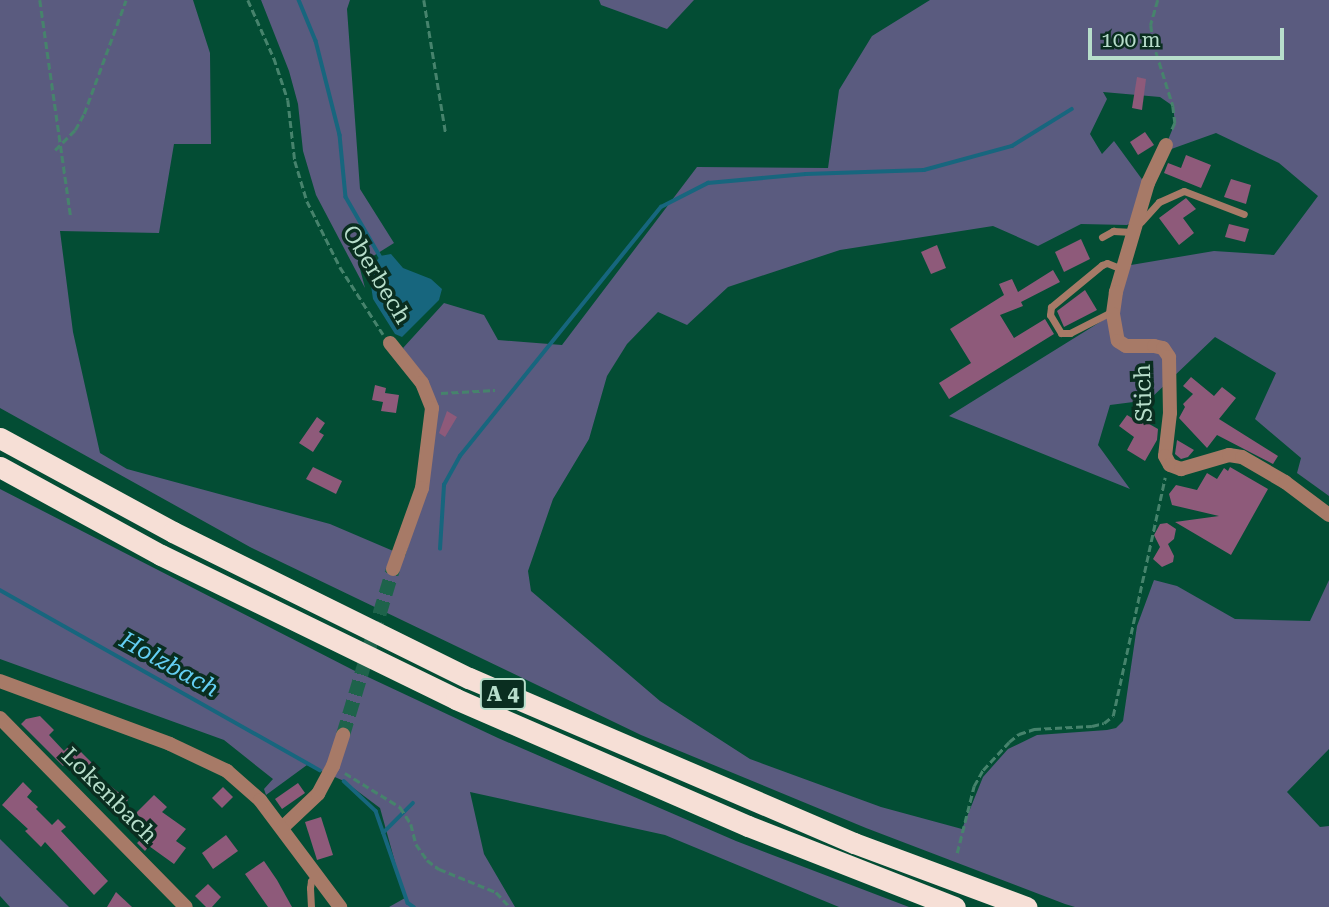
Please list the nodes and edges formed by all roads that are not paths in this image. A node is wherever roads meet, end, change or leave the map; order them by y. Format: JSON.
{"nodes":[{"id":1,"x":1166,"y":145,"type":"road end"},
{"id":2,"x":1244,"y":214,"type":"dead end"},
{"id":3,"x":1134,"y":230,"type":"junction"},
{"id":4,"x":1102,"y":237,"type":"dead end"},
{"id":5,"x":1124,"y":269,"type":"junction"},
{"id":6,"x":1114,"y":310,"type":"junction"},
{"id":7,"x":390,"y":343,"type":"road end"},
{"id":8,"x":0,"y":438,"type":"edge"},
{"id":9,"x":0,"y":467,"type":"edge"},
{"id":10,"x":1329,"y":515,"type":"edge"},
{"id":11,"x":393,"y":569,"type":"tunnel mouth"},
{"id":12,"x":1,"y":685,"type":"edge"},
{"id":13,"x":0,"y":718,"type":"edge"},
{"id":14,"x":342,"y":736,"type":"tunnel mouth"},
{"id":15,"x":282,"y":828,"type":"junction"},
{"id":16,"x":317,"y":876,"type":"junction"},
{"id":17,"x":186,"y":907,"type":"edge"},
{"id":18,"x":311,"y":907,"type":"edge"},
{"id":19,"x":340,"y":907,"type":"edge"},
{"id":20,"x":955,"y":907,"type":"edge"},
{"id":21,"x":1026,"y":907,"type":"edge"}],
"edges":[{"from":1,"to":3,"type":"street","name":"Stich"},
{"from":2,"to":3,"type":"lane"},
{"from":3,"to":4,"type":"lane"},
{"from":3,"to":5,"type":"street","name":"Stich"},
{"from":5,"to":6,"type":"street","name":"Stich"},
{"from":5,"to":6,"type":"lane"},
{"from":6,"to":10,"type":"street","name":"Stich"},
{"from":7,"to":11,"type":"street","name":"Oberbech"},
{"from":8,"to":21,"type":"highway","number":"A 4"},
{"from":9,"to":20,"type":"highway","number":"A 4"},
{"from":12,"to":15,"type":"street"},
{"from":13,"to":17,"type":"street","name":"Lokenbach"},
{"from":14,"to":15,"type":"street"},
{"from":15,"to":16,"type":"street"},
{"from":16,"to":18,"type":"lane"},
{"from":16,"to":19,"type":"street"}]}
